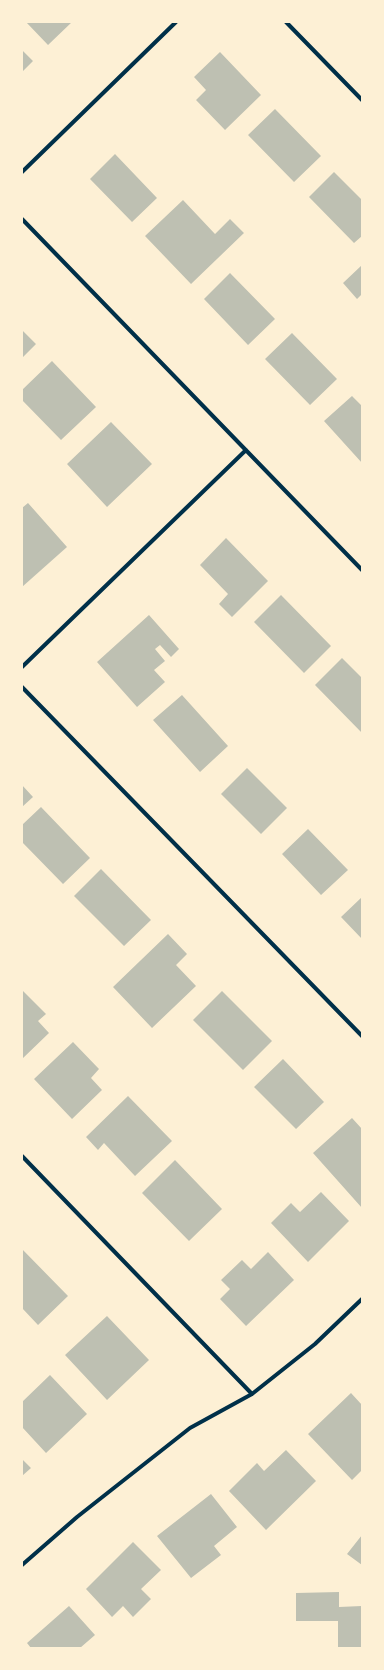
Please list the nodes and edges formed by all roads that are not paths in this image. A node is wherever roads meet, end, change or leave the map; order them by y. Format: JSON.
{"nodes":[{"id":1,"x":176,"y":22,"type":"edge"},
{"id":2,"x":286,"y":22,"type":"edge"},
{"id":3,"x":362,"y":100,"type":"edge"},
{"id":4,"x":22,"y":172,"type":"edge"},
{"id":5,"x":22,"y":219,"type":"edge"},
{"id":6,"x":246,"y":450,"type":"junction"},
{"id":7,"x":362,"y":570,"type":"edge"},
{"id":8,"x":22,"y":667,"type":"edge"},
{"id":9,"x":22,"y":687,"type":"edge"},
{"id":10,"x":362,"y":1036,"type":"edge"},
{"id":11,"x":22,"y":1156,"type":"edge"},
{"id":12,"x":362,"y":1299,"type":"edge"},
{"id":13,"x":252,"y":1394,"type":"junction"},
{"id":14,"x":22,"y":1565,"type":"edge"}],
"edges":[{"from":1,"to":4,"type":"street"},
{"from":2,"to":3,"type":"street"},
{"from":5,"to":6,"type":"street"},
{"from":6,"to":7,"type":"street"},
{"from":6,"to":8,"type":"street"},
{"from":9,"to":10,"type":"street"},
{"from":11,"to":13,"type":"street"},
{"from":12,"to":13,"type":"street"},
{"from":13,"to":14,"type":"street"}]}
